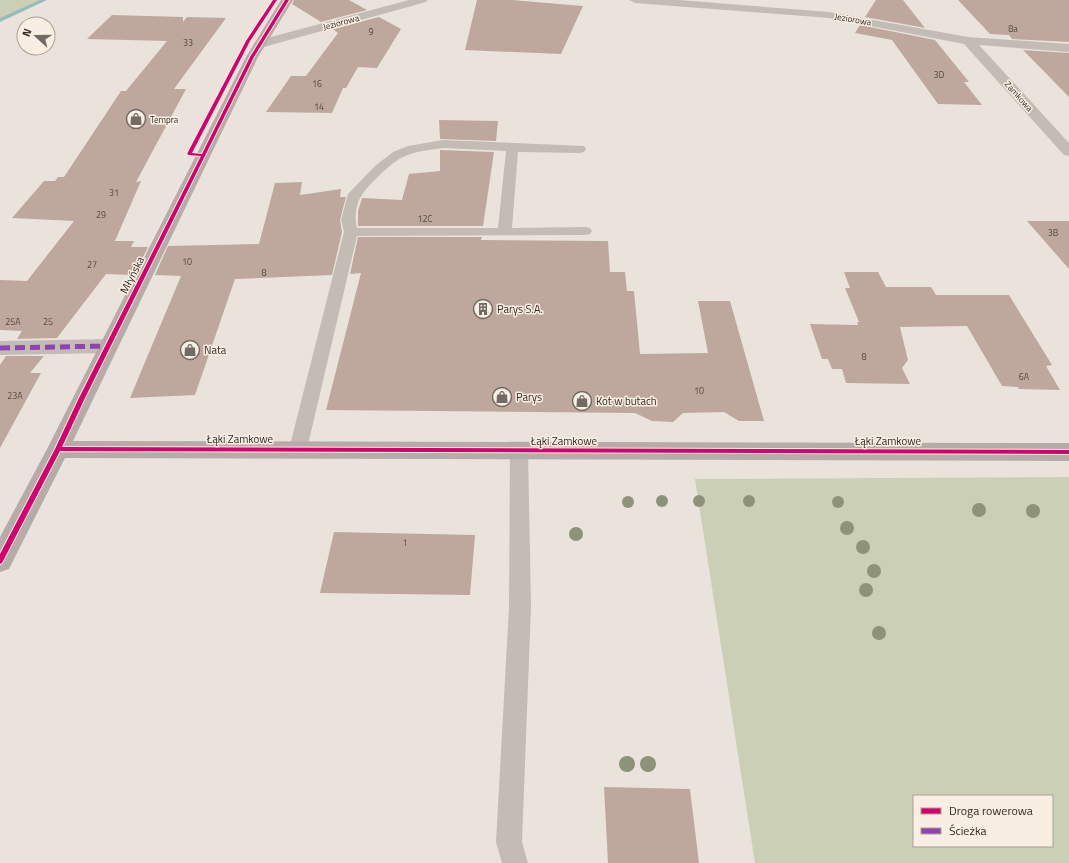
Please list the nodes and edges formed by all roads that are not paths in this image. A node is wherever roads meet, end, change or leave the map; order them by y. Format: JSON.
{"nodes":[{"id":1,"x":287,"y":0,"type":"edge"},
{"id":2,"x":422,"y":0,"type":"edge"},
{"id":3,"x":635,"y":0,"type":"edge"},
{"id":4,"x":968,"y":41,"type":"junction"},
{"id":5,"x":260,"y":44,"type":"junction"},
{"id":6,"x":1069,"y":48,"type":"edge"},
{"id":7,"x":512,"y":148,"type":"junction"},
{"id":8,"x":580,"y":149,"type":"dead end"},
{"id":9,"x":1069,"y":152,"type":"edge"},
{"id":10,"x":585,"y":231,"type":"dead end"},
{"id":11,"x":351,"y":232,"type":"junction"},
{"id":12,"x":506,"y":232,"type":"junction"},
{"id":13,"x":108,"y":346,"type":"junction"},
{"id":14,"x":0,"y":348,"type":"edge"},
{"id":15,"x":58,"y":449,"type":"junction"},
{"id":16,"x":298,"y":449,"type":"junction"},
{"id":17,"x":519,"y":450,"type":"junction"},
{"id":18,"x":1069,"y":452,"type":"edge"},
{"id":19,"x":0,"y":561,"type":"edge"},
{"id":20,"x":515,"y":863,"type":"edge"}],
"edges":[{"from":1,"to":5,"type":"street","name":"Młyńska"},
{"from":2,"to":5,"type":"street","name":"Jeziorowa"},
{"from":3,"to":4,"type":"street","name":"Jeziorowa"},
{"from":4,"to":6,"type":"street","name":"Jeziorowa"},
{"from":4,"to":9,"type":"street","name":"Zamkowa"},
{"from":5,"to":13,"type":"street","name":"Młyńska"},
{"from":7,"to":8,"type":"lane"},
{"from":7,"to":11,"type":"lane"},
{"from":7,"to":12,"type":"lane"},
{"from":10,"to":12,"type":"lane"},
{"from":11,"to":12,"type":"lane"},
{"from":11,"to":16,"type":"lane"},
{"from":13,"to":14,"type":"street"},
{"from":13,"to":15,"type":"street","name":"Młyńska"},
{"from":15,"to":16,"type":"street","name":"Łąki Zamkowe"},
{"from":15,"to":19,"type":"street","name":"Młyńska"},
{"from":16,"to":17,"type":"street","name":"Łąki Zamkowe"},
{"from":17,"to":18,"type":"street","name":"Łąki Zamkowe"},
{"from":17,"to":20,"type":"lane"}]}
